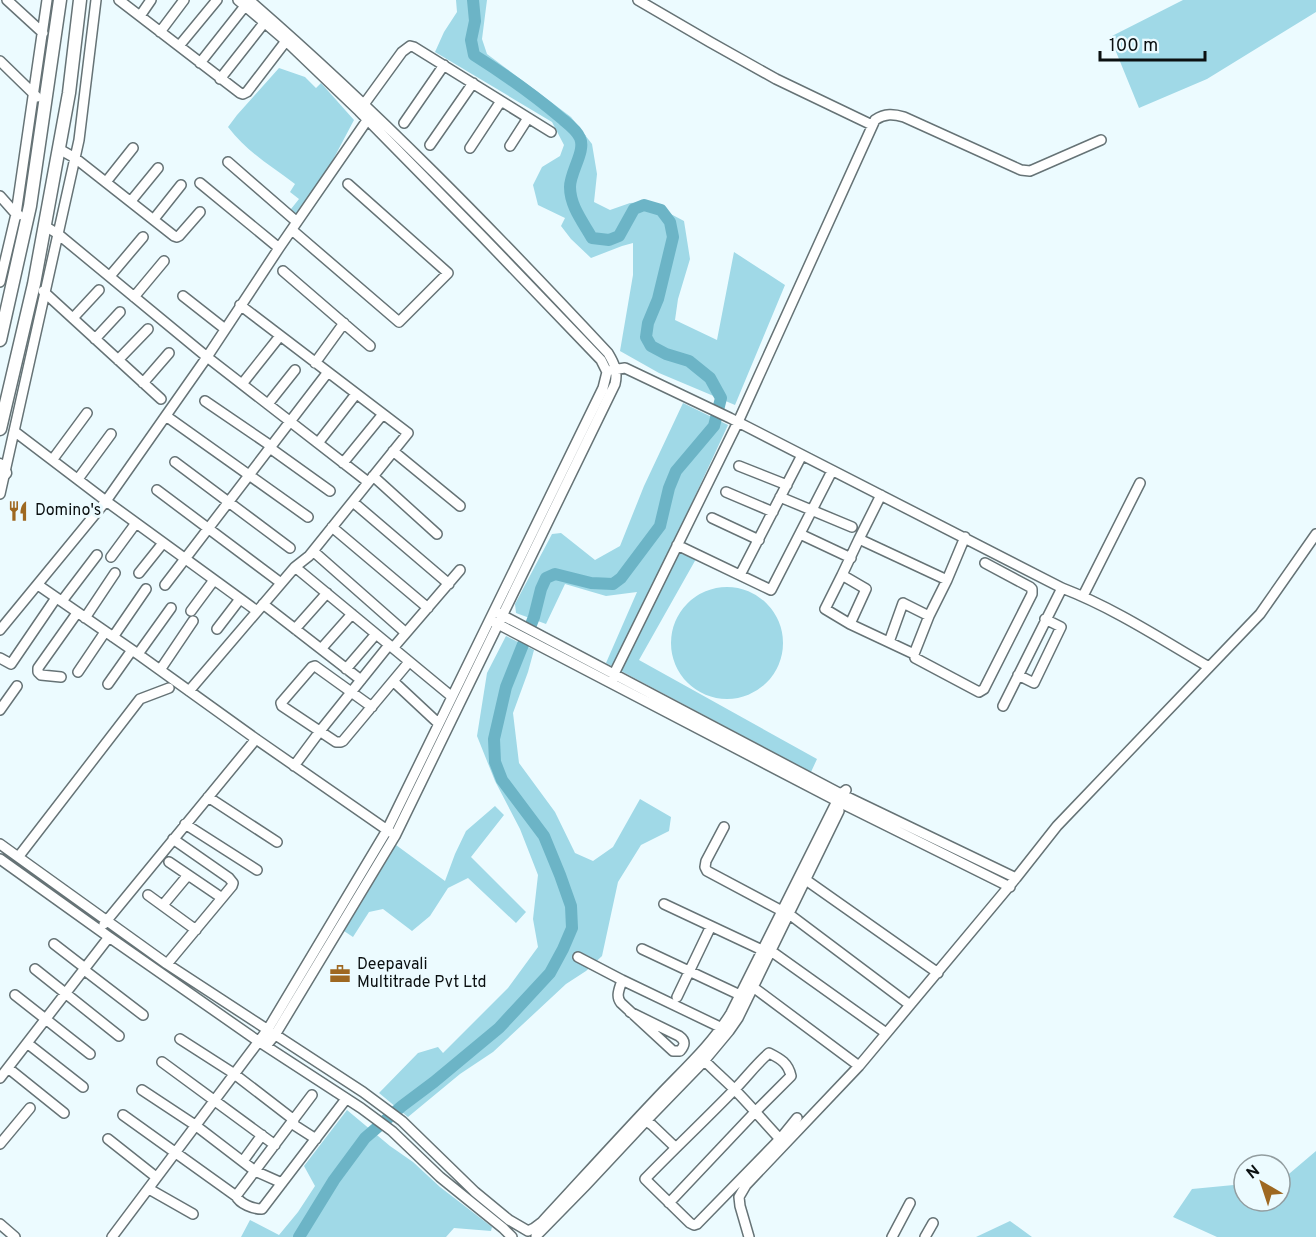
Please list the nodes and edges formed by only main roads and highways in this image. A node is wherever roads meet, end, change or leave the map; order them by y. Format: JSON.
{"nodes":[{"id":1,"x":60,"y":0,"type":"edge"},
{"id":2,"x":80,"y":0,"type":"edge"},
{"id":3,"x":12,"y":290,"type":"junction"},
{"id":4,"x":0,"y":307,"type":"edge"},
{"id":5,"x":0,"y":340,"type":"edge"},
{"id":6,"x":0,"y":429,"type":"edge"}],
"edges":[{"from":1,"to":3,"type":"main road"},
{"from":2,"to":6,"type":"main road"},
{"from":3,"to":4,"type":"main road"},
{"from":3,"to":5,"type":"main road"}]}
